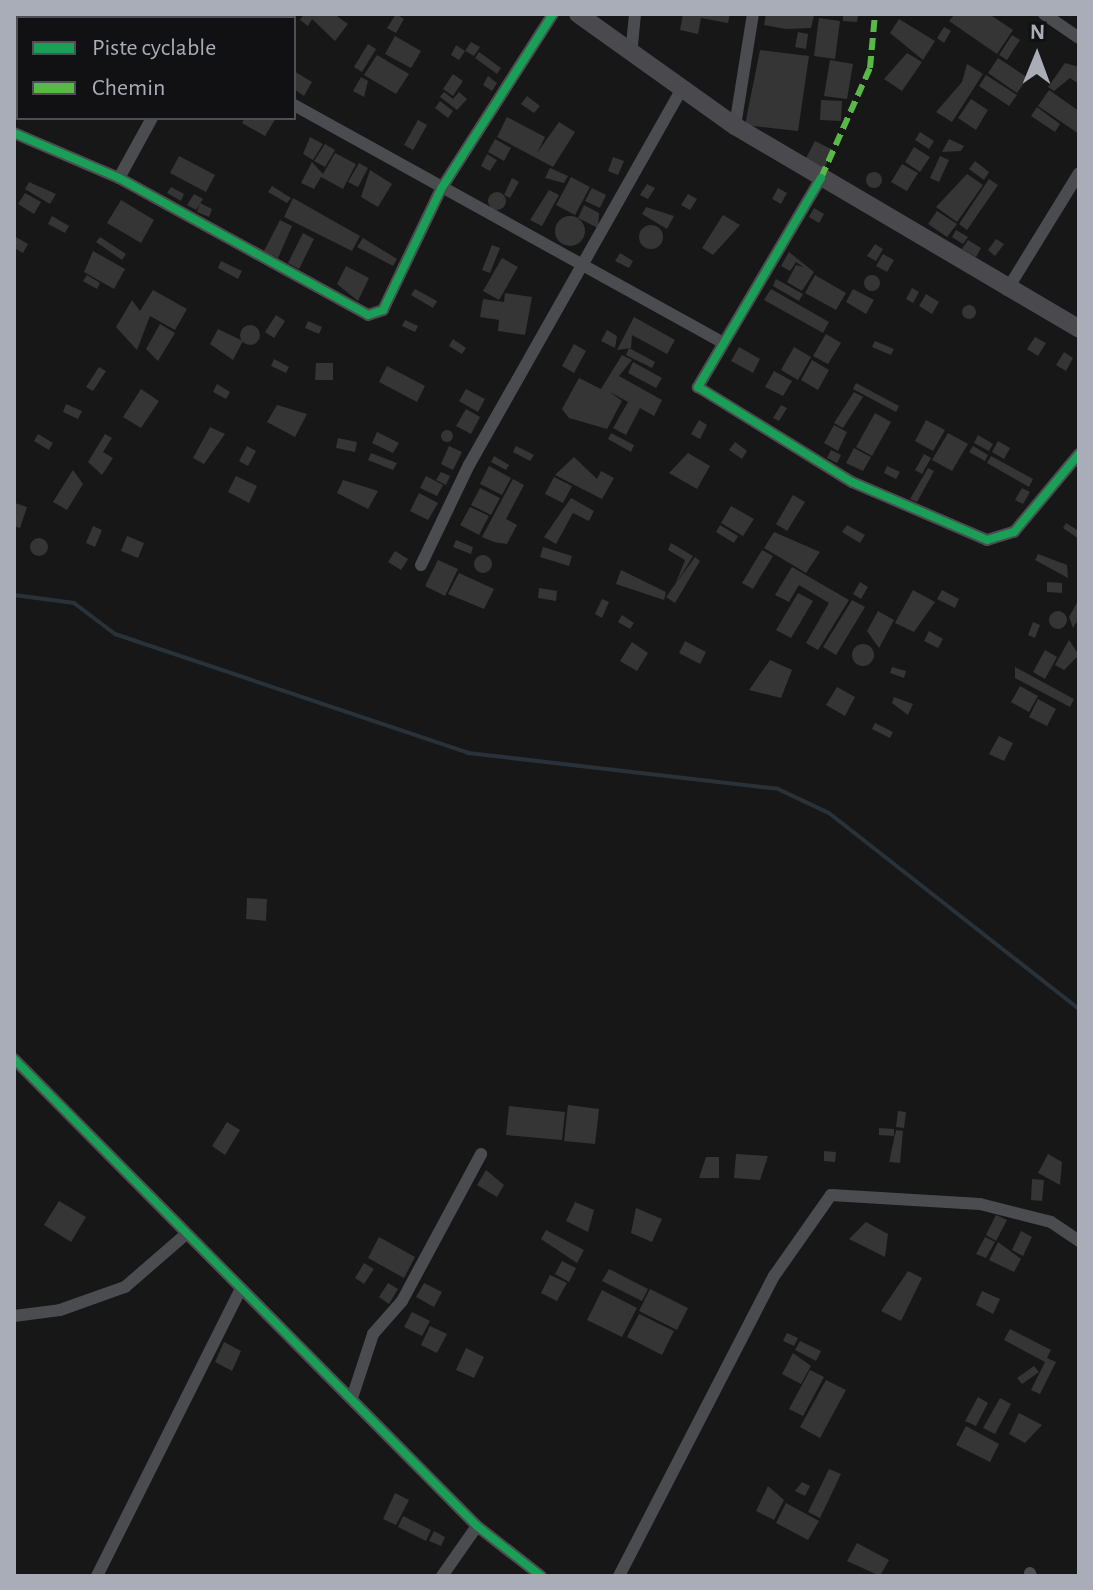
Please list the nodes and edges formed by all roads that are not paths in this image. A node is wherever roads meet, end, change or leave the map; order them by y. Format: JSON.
{"nodes":[{"id":1,"x":553,"y":14,"type":"edge"},
{"id":2,"x":578,"y":14,"type":"edge"},
{"id":3,"x":635,"y":14,"type":"edge"},
{"id":4,"x":753,"y":14,"type":"edge"},
{"id":5,"x":1044,"y":14,"type":"edge"},
{"id":6,"x":1079,"y":38,"type":"edge"},
{"id":7,"x":631,"y":55,"type":"junction"},
{"id":8,"x":681,"y":90,"type":"junction"},
{"id":9,"x":296,"y":106,"type":"edge"},
{"id":10,"x":151,"y":120,"type":"edge"},
{"id":11,"x":735,"y":126,"type":"junction"},
{"id":12,"x":14,"y":133,"type":"edge"},
{"id":13,"x":1079,"y":173,"type":"edge"},
{"id":14,"x":119,"y":178,"type":"junction"},
{"id":15,"x":821,"y":178,"type":"junction"},
{"id":16,"x":441,"y":189,"type":"junction"},
{"id":17,"x":583,"y":268,"type":"junction"},
{"id":18,"x":1007,"y":290,"type":"junction"},
{"id":19,"x":1079,"y":329,"type":"edge"},
{"id":20,"x":720,"y":341,"type":"junction"},
{"id":21,"x":1079,"y":454,"type":"edge"},
{"id":22,"x":421,"y":565,"type":"dead end"},
{"id":23,"x":14,"y":1059,"type":"edge"},
{"id":24,"x":481,"y":1154,"type":"dead end"},
{"id":25,"x":185,"y":1235,"type":"junction"},
{"id":26,"x":1079,"y":1241,"type":"edge"},
{"id":27,"x":241,"y":1288,"type":"junction"},
{"id":28,"x":14,"y":1316,"type":"edge"},
{"id":29,"x":352,"y":1398,"type":"junction"},
{"id":30,"x":477,"y":1526,"type":"junction"},
{"id":31,"x":97,"y":1576,"type":"edge"},
{"id":32,"x":442,"y":1576,"type":"edge"},
{"id":33,"x":541,"y":1576,"type":"edge"},
{"id":34,"x":619,"y":1576,"type":"edge"}],
"edges":[{"from":1,"to":16,"type":"street"},
{"from":2,"to":7,"type":"street"},
{"from":3,"to":7,"type":"street"},
{"from":4,"to":11,"type":"street"},
{"from":5,"to":6,"type":"street"},
{"from":7,"to":8,"type":"street"},
{"from":8,"to":11,"type":"street"},
{"from":8,"to":17,"type":"street"},
{"from":9,"to":16,"type":"street"},
{"from":10,"to":14,"type":"street"},
{"from":11,"to":15,"type":"street"},
{"from":12,"to":14,"type":"street"},
{"from":13,"to":18,"type":"street"},
{"from":14,"to":16,"type":"street"},
{"from":15,"to":18,"type":"street"},
{"from":15,"to":20,"type":"street"},
{"from":16,"to":17,"type":"street"},
{"from":17,"to":20,"type":"street"},
{"from":17,"to":22,"type":"street"},
{"from":18,"to":19,"type":"street"},
{"from":20,"to":21,"type":"street"},
{"from":23,"to":25,"type":"street"},
{"from":24,"to":29,"type":"street"},
{"from":25,"to":27,"type":"street"},
{"from":25,"to":28,"type":"street"},
{"from":26,"to":34,"type":"street"},
{"from":27,"to":29,"type":"street"},
{"from":27,"to":31,"type":"street"},
{"from":29,"to":30,"type":"street"},
{"from":30,"to":32,"type":"street"},
{"from":30,"to":33,"type":"street"}]}
